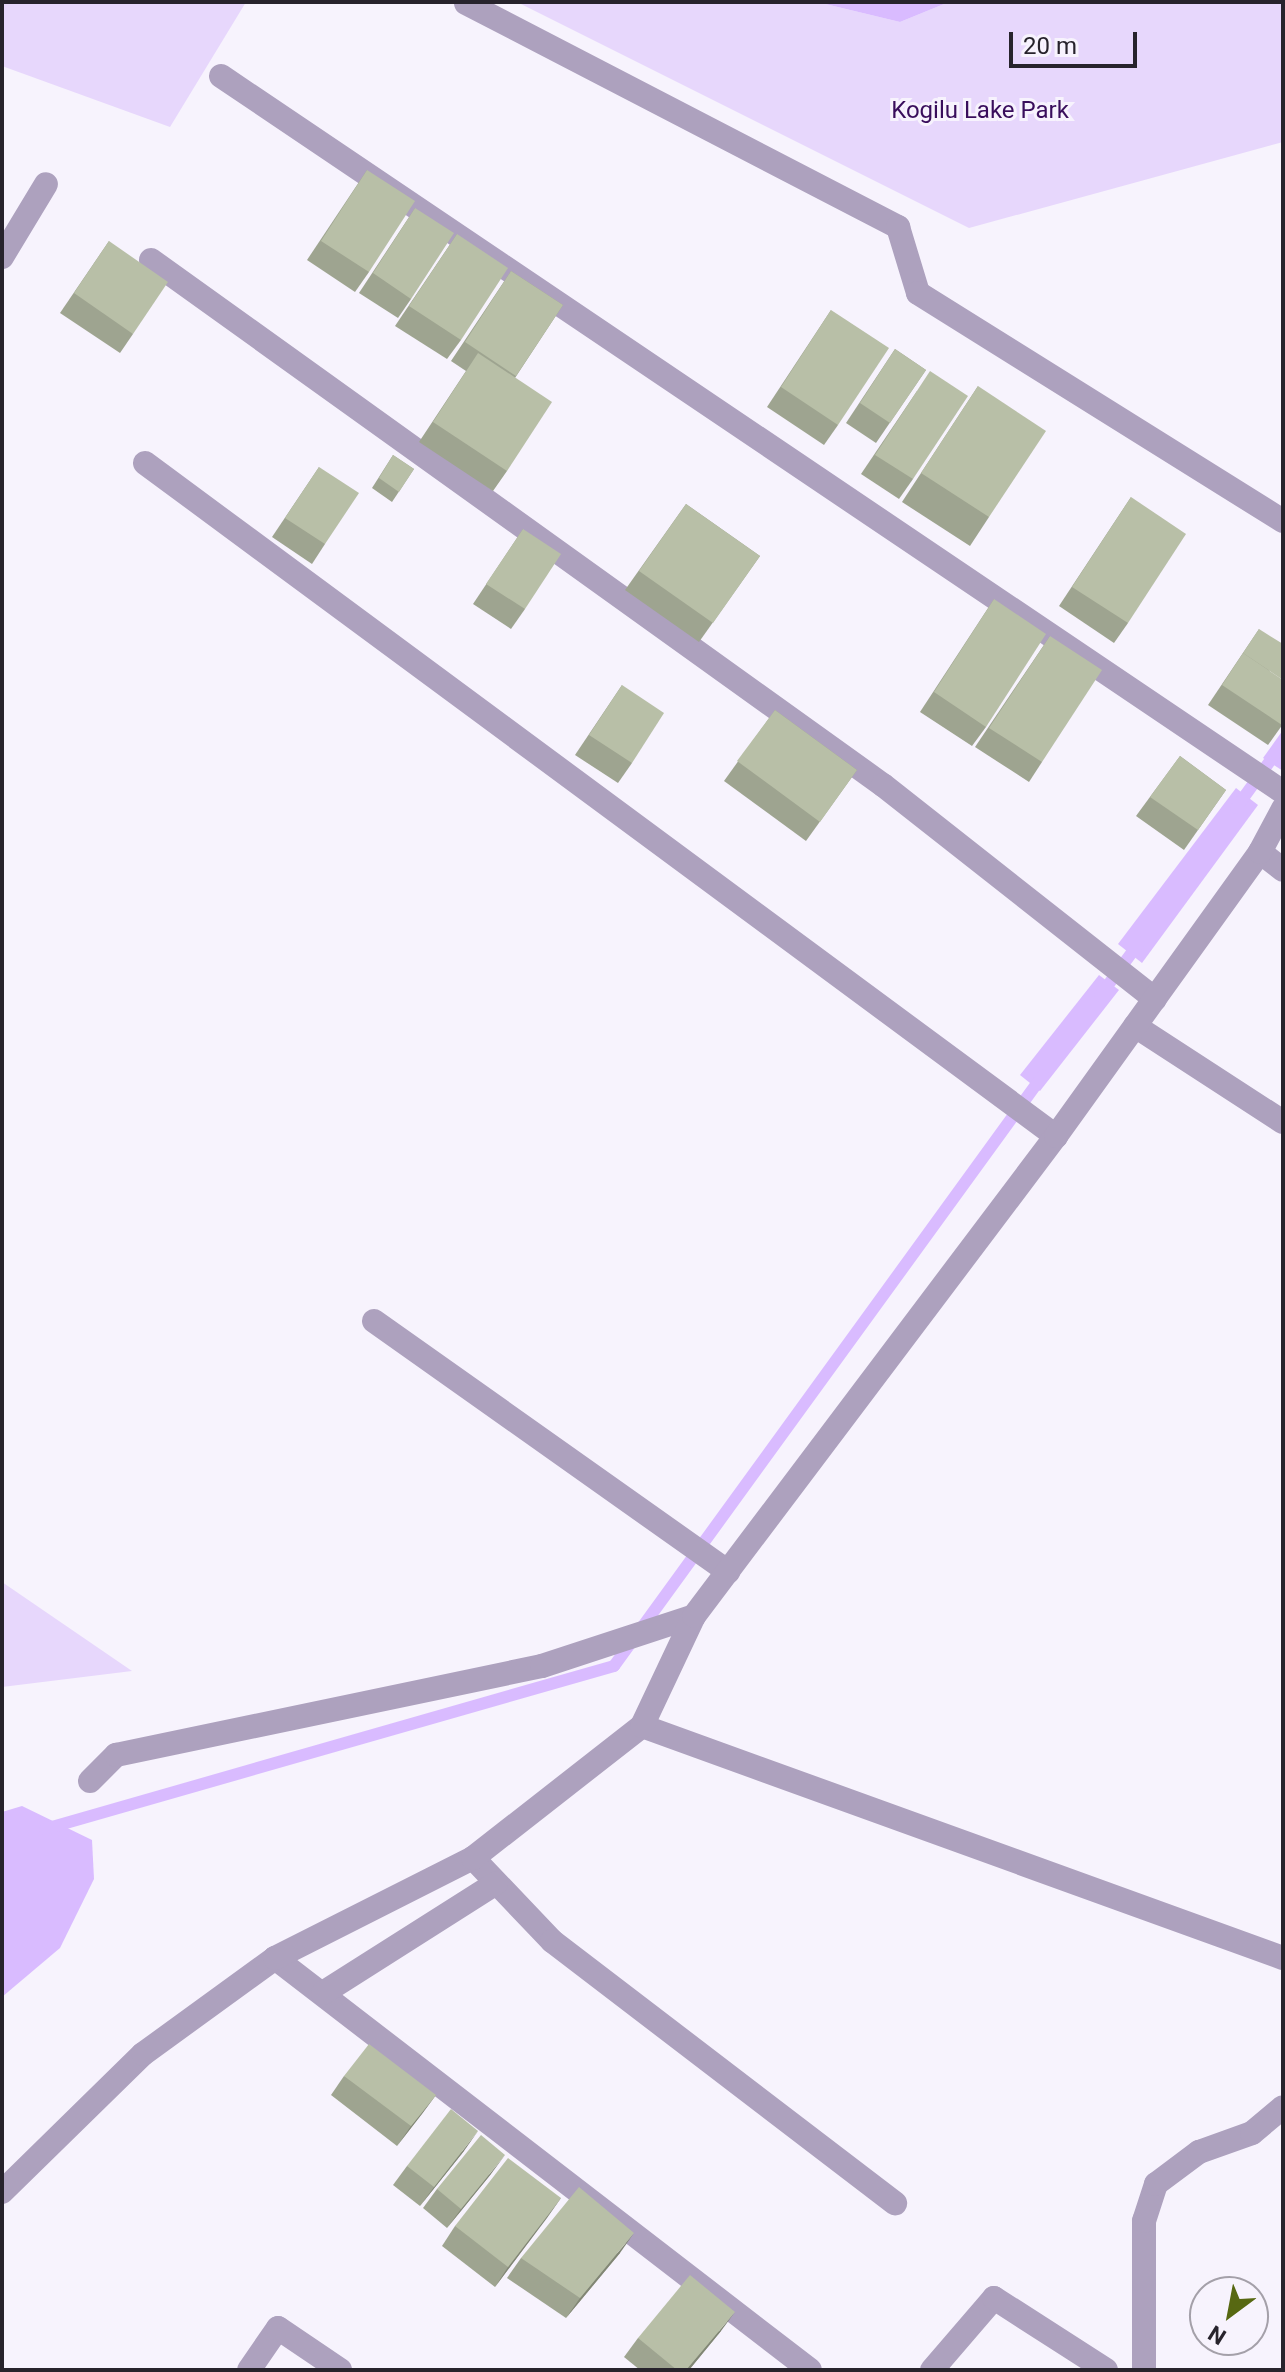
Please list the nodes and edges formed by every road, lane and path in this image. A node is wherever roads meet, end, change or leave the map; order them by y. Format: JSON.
{"nodes":[{"id":1,"x":466,"y":3,"type":"edge"},
{"id":2,"x":221,"y":76,"type":"dead end"},
{"id":3,"x":46,"y":184,"type":"dead end"},
{"id":4,"x":2,"y":257,"type":"edge"},
{"id":5,"x":151,"y":260,"type":"dead end"},
{"id":6,"x":145,"y":463,"type":"dead end"},
{"id":7,"x":1283,"y":521,"type":"edge"},
{"id":8,"x":1283,"y":792,"type":"edge"},
{"id":9,"x":1283,"y":809,"type":"edge"},
{"id":10,"x":1260,"y":852,"type":"junction"},
{"id":11,"x":1283,"y":870,"type":"edge"},
{"id":12,"x":1155,"y":999,"type":"junction"},
{"id":13,"x":1135,"y":1026,"type":"junction"},
{"id":14,"x":1283,"y":1122,"type":"edge"},
{"id":15,"x":1056,"y":1136,"type":"junction"},
{"id":16,"x":374,"y":1321,"type":"dead end"},
{"id":17,"x":728,"y":1572,"type":"junction"},
{"id":18,"x":694,"y":1616,"type":"junction"},
{"id":19,"x":642,"y":1726,"type":"junction"},
{"id":20,"x":90,"y":1781,"type":"dead end"},
{"id":21,"x":473,"y":1858,"type":"junction"},
{"id":22,"x":496,"y":1883,"type":"junction"},
{"id":23,"x":275,"y":1958,"type":"junction"},
{"id":24,"x":1283,"y":1958,"type":"edge"},
{"id":25,"x":323,"y":1993,"type":"junction"},
{"id":26,"x":1283,"y":2107,"type":"edge"},
{"id":27,"x":2,"y":2192,"type":"edge"},
{"id":28,"x":895,"y":2203,"type":"dead end"},
{"id":29,"x":249,"y":2370,"type":"edge"},
{"id":30,"x":340,"y":2370,"type":"edge"},
{"id":31,"x":810,"y":2370,"type":"edge"},
{"id":32,"x":932,"y":2370,"type":"edge"},
{"id":33,"x":1106,"y":2370,"type":"edge"},
{"id":34,"x":1144,"y":2370,"type":"edge"}],
"edges":[{"from":1,"to":7,"type":"street"},
{"from":2,"to":8,"type":"street"},
{"from":3,"to":4,"type":"street"},
{"from":5,"to":12,"type":"street"},
{"from":6,"to":15,"type":"street"},
{"from":9,"to":10,"type":"street"},
{"from":10,"to":11,"type":"street"},
{"from":10,"to":12,"type":"street"},
{"from":12,"to":13,"type":"street"},
{"from":13,"to":14,"type":"street"},
{"from":13,"to":15,"type":"street"},
{"from":15,"to":17,"type":"street"},
{"from":16,"to":17,"type":"street"},
{"from":17,"to":18,"type":"street"},
{"from":18,"to":19,"type":"street"},
{"from":18,"to":20,"type":"street"},
{"from":19,"to":21,"type":"street"},
{"from":19,"to":24,"type":"street"},
{"from":21,"to":22,"type":"street"},
{"from":21,"to":23,"type":"street"},
{"from":22,"to":25,"type":"street"},
{"from":22,"to":28,"type":"street"},
{"from":23,"to":25,"type":"street"},
{"from":23,"to":27,"type":"street"},
{"from":25,"to":31,"type":"street"},
{"from":26,"to":34,"type":"street"},
{"from":29,"to":30,"type":"street"},
{"from":32,"to":33,"type":"street"}]}
